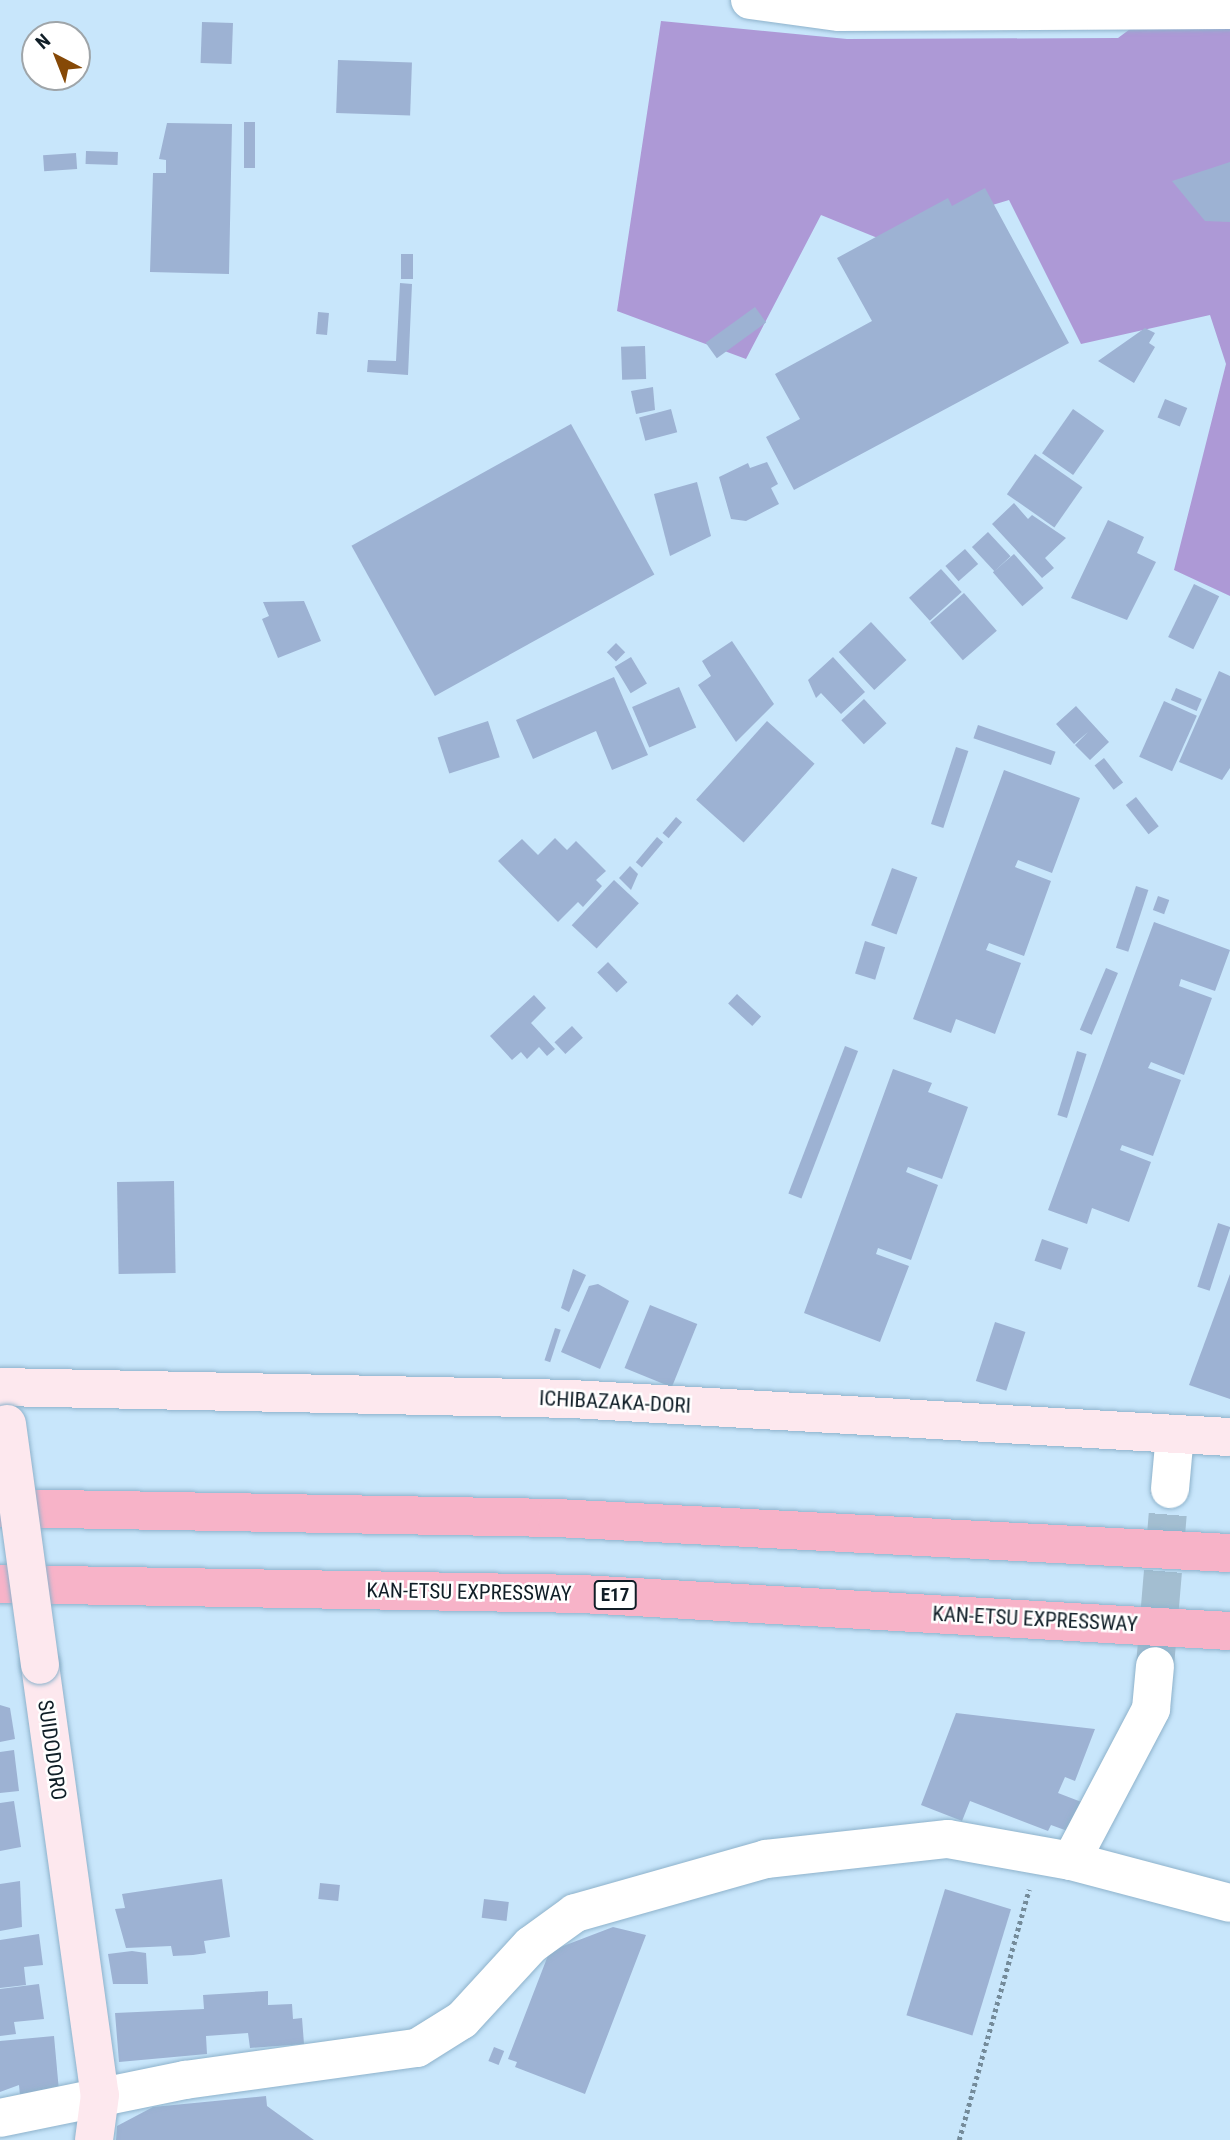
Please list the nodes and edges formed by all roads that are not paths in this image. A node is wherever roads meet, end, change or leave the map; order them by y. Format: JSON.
{"nodes":[{"id":1,"x":750,"y":0,"type":"edge"},
{"id":2,"x":928,"y":6,"type":"edge"},
{"id":3,"x":1230,"y":10,"type":"edge"},
{"id":4,"x":1,"y":1378,"type":"edge"},
{"id":5,"x":1175,"y":1434,"type":"junction"},
{"id":6,"x":1230,"y":1437,"type":"edge"},
{"id":7,"x":1170,"y":1489,"type":"tunnel mouth"},
{"id":8,"x":0,"y":1508,"type":"edge"},
{"id":9,"x":1230,"y":1553,"type":"edge"},
{"id":10,"x":0,"y":1584,"type":"edge"},
{"id":11,"x":1230,"y":1631,"type":"edge"},
{"id":12,"x":1155,"y":1666,"type":"tunnel mouth"},
{"id":13,"x":1055,"y":1858,"type":"junction"},
{"id":14,"x":1230,"y":1903,"type":"edge"},
{"id":15,"x":100,"y":2095,"type":"junction"},
{"id":16,"x":0,"y":2118,"type":"edge"},
{"id":17,"x":94,"y":2140,"type":"edge"}],
"edges":[{"from":1,"to":2,"type":"street"},
{"from":2,"to":3,"type":"street"},
{"from":4,"to":5,"type":"street","name":"ICHIBAZAKA-DORI"},
{"from":4,"to":15,"type":"street","name":"SUIDODORO","bridge":true},
{"from":5,"to":6,"type":"street","name":"ICHIBAZAKA-DORI"},
{"from":5,"to":7,"type":"street"},
{"from":8,"to":9,"type":"highway"},
{"from":10,"to":11,"type":"highway","name":"KAN-ETSU EXPRESSWAY","number":"E17"},
{"from":12,"to":13,"type":"street"},
{"from":13,"to":14,"type":"street"},
{"from":13,"to":15,"type":"street"},
{"from":15,"to":16,"type":"street"},
{"from":15,"to":17,"type":"street","name":"SUIDODORO"}]}
